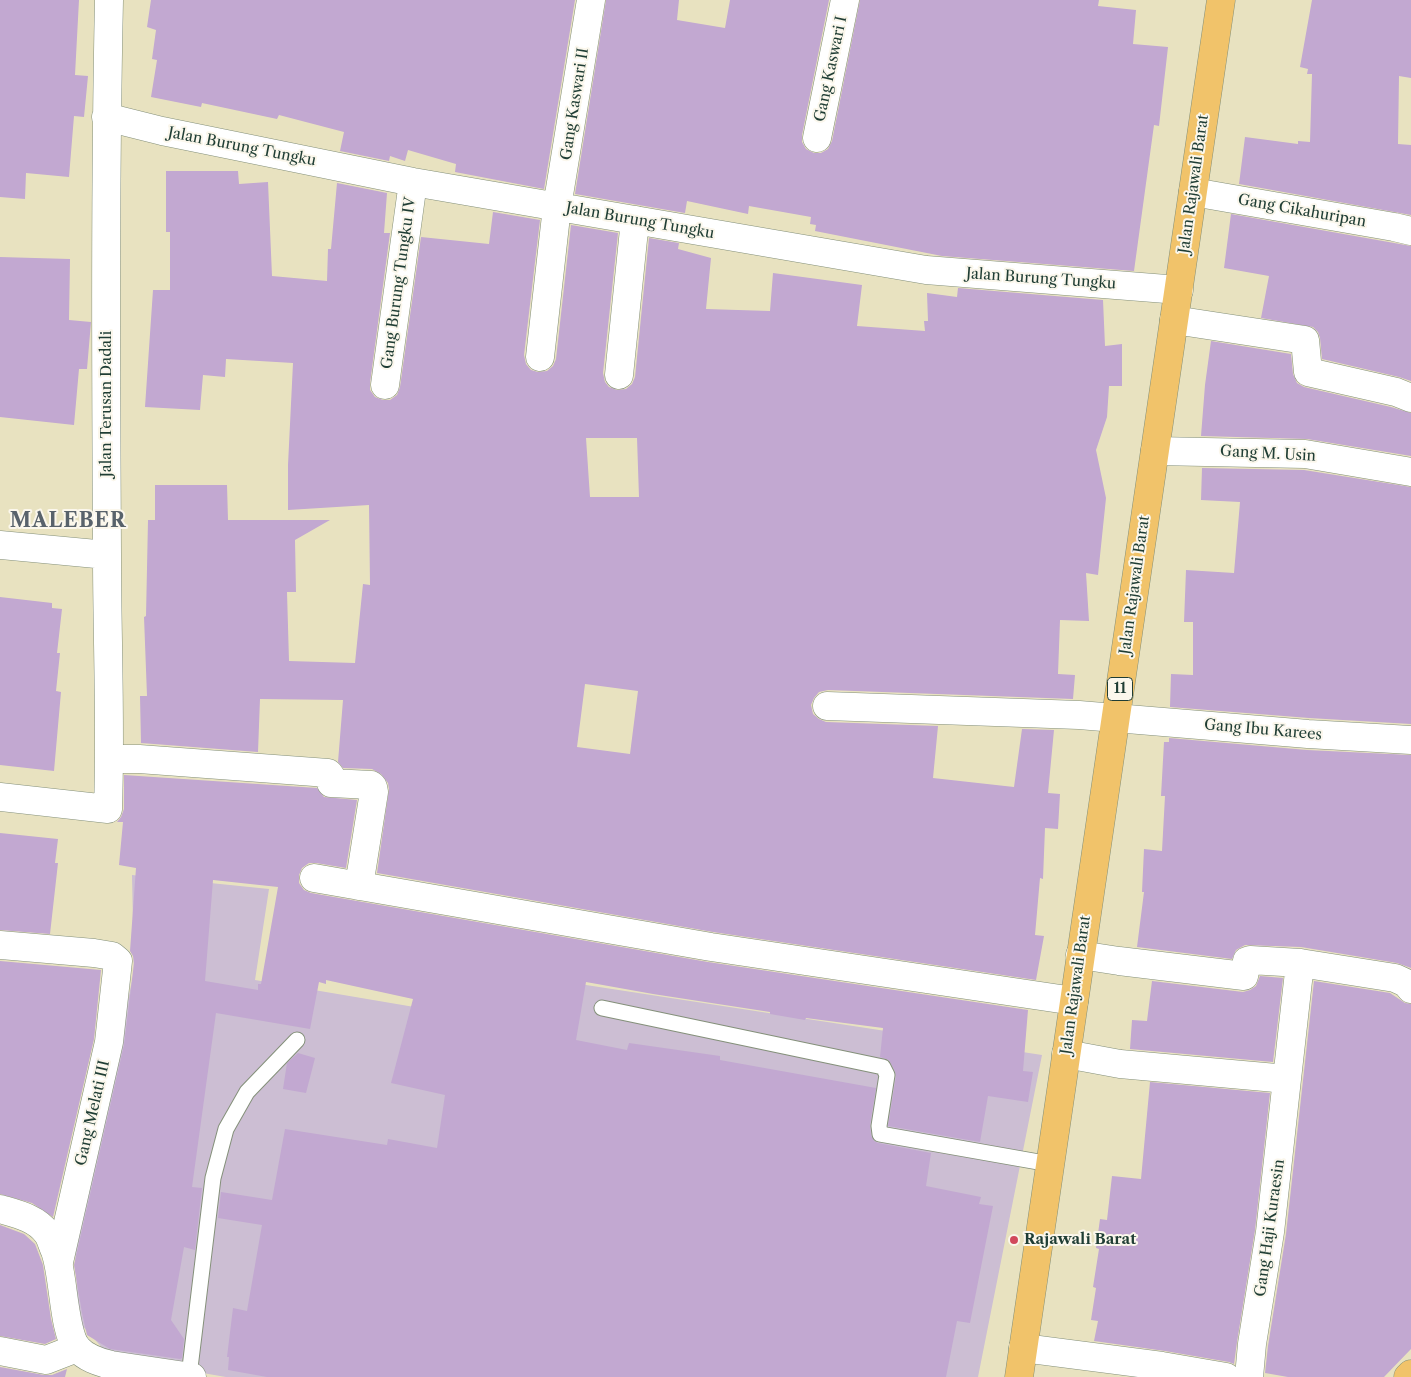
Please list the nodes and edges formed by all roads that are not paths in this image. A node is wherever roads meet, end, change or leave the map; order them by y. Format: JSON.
{"nodes":[{"id":1,"x":110,"y":0,"type":"edge"},
{"id":2,"x":591,"y":0,"type":"edge"},
{"id":3,"x":845,"y":0,"type":"edge"},
{"id":4,"x":1221,"y":0,"type":"edge"},
{"id":5,"x":106,"y":117,"type":"junction"},
{"id":6,"x":817,"y":138,"type":"dead end"},
{"id":7,"x":413,"y":182,"type":"junction"},
{"id":8,"x":1193,"y":192,"type":"junction"},
{"id":9,"x":557,"y":207,"type":"junction"},
{"id":10,"x":635,"y":220,"type":"junction"},
{"id":11,"x":1411,"y":231,"type":"edge"},
{"id":12,"x":1179,"y":290,"type":"junction"},
{"id":13,"x":1174,"y":320,"type":"junction"},
{"id":14,"x":540,"y":357,"type":"dead end"},
{"id":15,"x":618,"y":375,"type":"dead end"},
{"id":16,"x":385,"y":385,"type":"dead end"},
{"id":17,"x":1411,"y":398,"type":"edge"},
{"id":18,"x":1155,"y":451,"type":"junction"},
{"id":19,"x":1411,"y":472,"type":"edge"},
{"id":20,"x":0,"y":545,"type":"edge"},
{"id":21,"x":107,"y":555,"type":"junction"},
{"id":22,"x":827,"y":706,"type":"dead end"},
{"id":23,"x":1116,"y":718,"type":"junction"},
{"id":24,"x":1411,"y":740,"type":"edge"},
{"id":25,"x":110,"y":759,"type":"junction"},
{"id":26,"x":0,"y":796,"type":"edge"},
{"id":27,"x":314,"y":878,"type":"dead end"},
{"id":28,"x":359,"y":886,"type":"junction"},
{"id":29,"x":0,"y":945,"type":"edge"},
{"id":30,"x":1080,"y":955,"type":"junction"},
{"id":31,"x":1300,"y":963,"type":"junction"},
{"id":32,"x":1411,"y":989,"type":"edge"},
{"id":33,"x":1074,"y":1001,"type":"junction"},
{"id":34,"x":602,"y":1008,"type":"dead end"},
{"id":35,"x":297,"y":1040,"type":"dead end"},
{"id":36,"x":1066,"y":1054,"type":"junction"},
{"id":37,"x":1287,"y":1079,"type":"junction"},
{"id":38,"x":1050,"y":1164,"type":"junction"},
{"id":39,"x":0,"y":1209,"type":"edge"},
{"id":40,"x":59,"y":1262,"type":"junction"},
{"id":41,"x":77,"y":1348,"type":"junction"},
{"id":42,"x":1023,"y":1348,"type":"junction"},
{"id":43,"x":0,"y":1351,"type":"edge"},
{"id":44,"x":1411,"y":1374,"type":"edge"},
{"id":45,"x":190,"y":1377,"type":"edge"},
{"id":46,"x":1019,"y":1377,"type":"edge"},
{"id":47,"x":1226,"y":1377,"type":"edge"},
{"id":48,"x":1249,"y":1377,"type":"edge"},
{"id":49,"x":1408,"y":1377,"type":"edge"}],
"edges":[{"from":1,"to":5,"type":"street","name":"Jalan Terusan Dadali"},
{"from":2,"to":9,"type":"street","name":"Gang Kaswari II"},
{"from":3,"to":6,"type":"street","name":"Gang Kaswari I"},
{"from":4,"to":8,"type":"highway","name":"Jalan Rajawali Barat","number":"11"},
{"from":5,"to":7,"type":"street","name":"Jalan Burung Tungku"},
{"from":5,"to":21,"type":"street","name":"Jalan Terusan Dadali"},
{"from":7,"to":9,"type":"street","name":"Jalan Burung Tungku"},
{"from":7,"to":16,"type":"street","name":"Gang Burung Tungku IV"},
{"from":8,"to":11,"type":"street","name":"Gang Cikahuripan"},
{"from":8,"to":12,"type":"highway","name":"Jalan Rajawali Barat","number":"11"},
{"from":9,"to":10,"type":"street","name":"Jalan Burung Tungku"},
{"from":9,"to":14,"type":"street","name":"Gang Kaswari II"},
{"from":10,"to":12,"type":"street","name":"Jalan Burung Tungku"},
{"from":10,"to":15,"type":"street"},
{"from":12,"to":13,"type":"highway","name":"Jalan Rajawali Barat","number":"11"},
{"from":13,"to":17,"type":"street"},
{"from":13,"to":18,"type":"highway","name":"Jalan Rajawali Barat","number":"11"},
{"from":18,"to":19,"type":"street","name":"Gang M. Usin"},
{"from":18,"to":23,"type":"highway","name":"Jalan Rajawali Barat","number":"11"},
{"from":20,"to":21,"type":"street"},
{"from":21,"to":25,"type":"street","name":"Jalan Terusan Dadali"},
{"from":22,"to":23,"type":"street","name":"Gang Ibu Karees"},
{"from":23,"to":24,"type":"street","name":"Gang Ibu Karees"},
{"from":23,"to":30,"type":"highway","name":"Jalan Rajawali Barat","number":"11"},
{"from":25,"to":26,"type":"street","name":"Jalan Terusan Dadali"},
{"from":25,"to":28,"type":"street"},
{"from":27,"to":28,"type":"street"},
{"from":28,"to":33,"type":"street"},
{"from":29,"to":40,"type":"street","name":"Gang Melati III"},
{"from":30,"to":31,"type":"street"},
{"from":30,"to":33,"type":"highway","name":"Jalan Rajawali Barat","number":"11"},
{"from":31,"to":32,"type":"street"},
{"from":31,"to":37,"type":"street","name":"Gang Haji Kuraesin"},
{"from":33,"to":36,"type":"highway","name":"Jalan Rajawali Barat","number":"11"},
{"from":34,"to":38,"type":"lane"},
{"from":35,"to":45,"type":"lane"},
{"from":36,"to":37,"type":"street"},
{"from":36,"to":38,"type":"highway","name":"Jalan Rajawali Barat","number":"11"},
{"from":37,"to":48,"type":"street","name":"Gang Haji Kuraesin"},
{"from":38,"to":42,"type":"highway","name":"Jalan Rajawali Barat","number":"11"},
{"from":39,"to":40,"type":"street"},
{"from":40,"to":41,"type":"street"},
{"from":41,"to":43,"type":"street"},
{"from":41,"to":45,"type":"street"},
{"from":42,"to":46,"type":"highway","name":"Jalan Rajawali Barat","number":"11"},
{"from":42,"to":47,"type":"street"},
{"from":44,"to":49,"type":"highway"}]}
